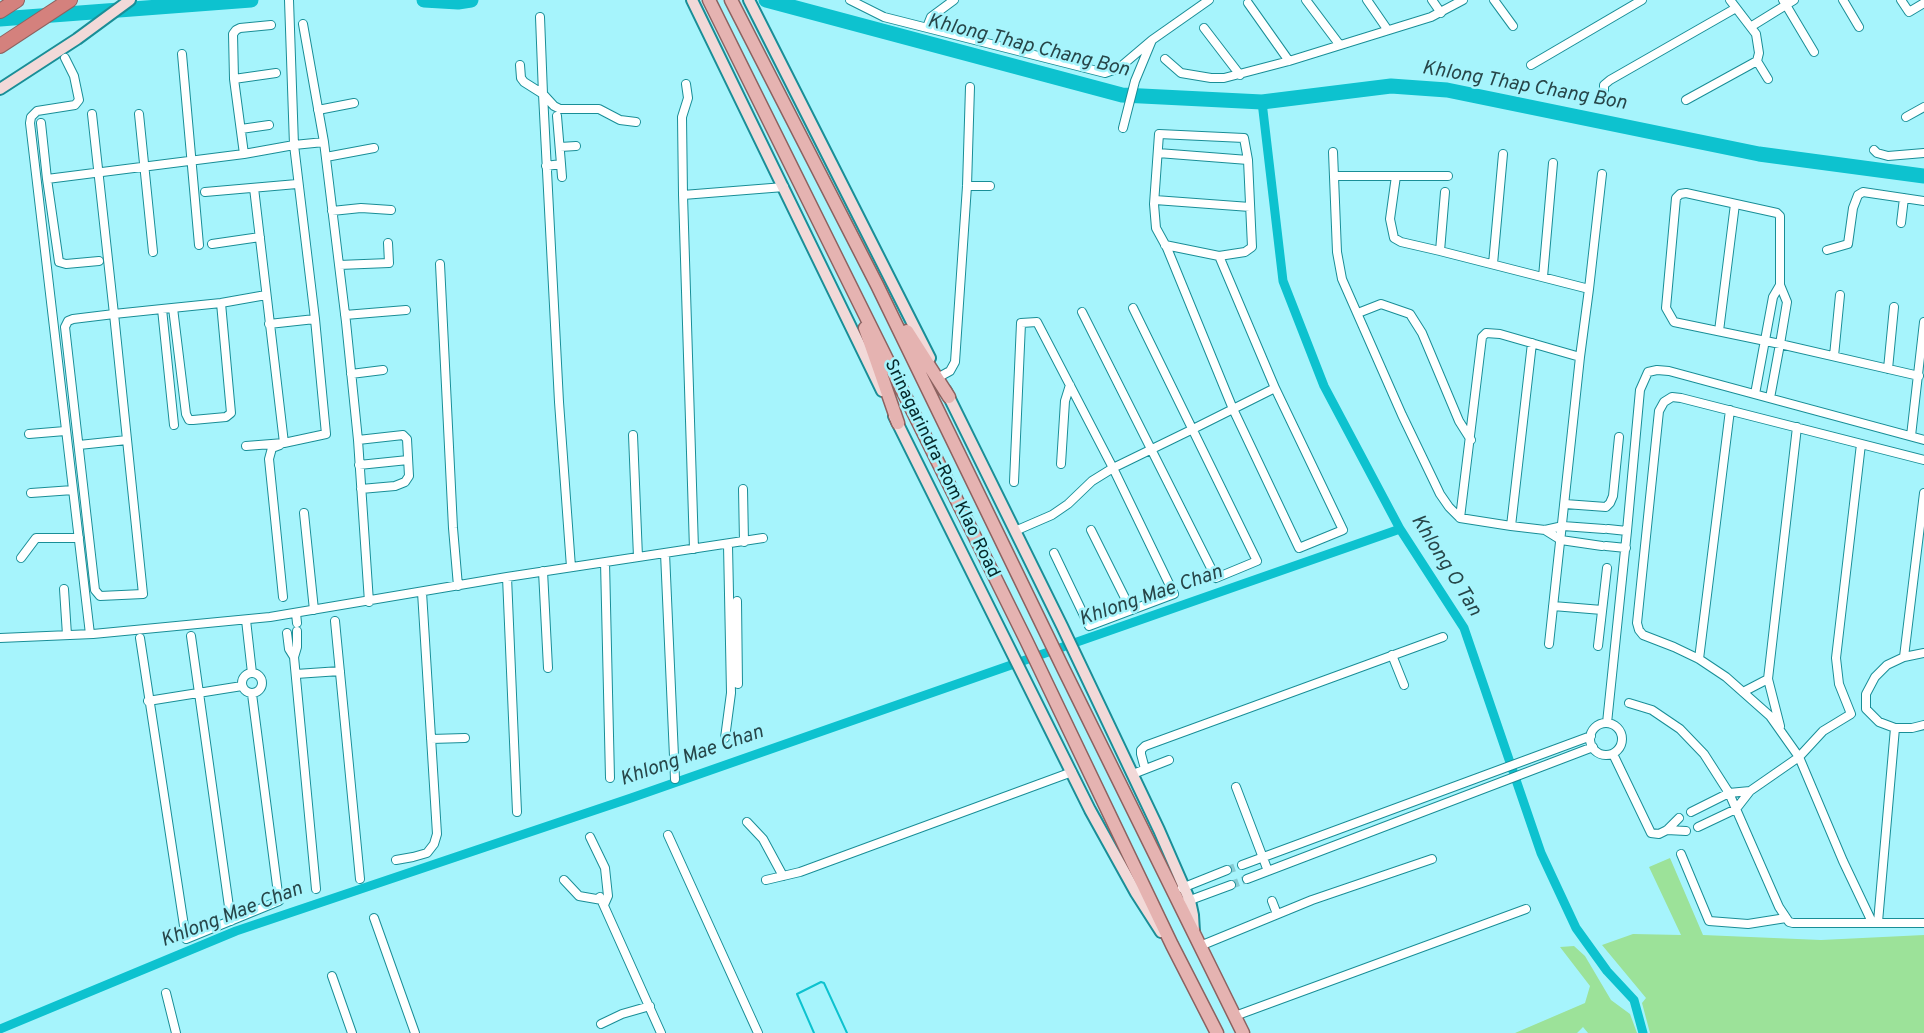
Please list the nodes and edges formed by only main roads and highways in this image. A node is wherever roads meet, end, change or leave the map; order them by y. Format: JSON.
{"nodes":[{"id":1,"x":17,"y":0,"type":"edge"},
{"id":2,"x":70,"y":0,"type":"edge"},
{"id":3,"x":130,"y":0,"type":"edge"},
{"id":4,"x":692,"y":0,"type":"edge"},
{"id":5,"x":709,"y":0,"type":"edge"},
{"id":6,"x":731,"y":0,"type":"edge"},
{"id":7,"x":749,"y":0,"type":"edge"},
{"id":8,"x":0,"y":11,"type":"edge"},
{"id":9,"x":0,"y":46,"type":"edge"},
{"id":10,"x":0,"y":89,"type":"edge"},
{"id":11,"x":849,"y":281,"type":"junction"},
{"id":12,"x":877,"y":285,"type":"junction"},
{"id":13,"x":949,"y":397,"type":"junction"},
{"id":14,"x":898,"y":423,"type":"junction"},
{"id":15,"x":1178,"y":889,"type":"junction"},
{"id":16,"x":1172,"y":945,"type":"junction"},
{"id":17,"x":1217,"y":1033,"type":"edge"},
{"id":18,"x":1243,"y":1033,"type":"edge"}],
"edges":[{"from":1,"to":8,"type":"highway"},
{"from":2,"to":9,"type":"highway"},
{"from":3,"to":10,"type":"main road"},
{"from":4,"to":14,"type":"main road","name":"Srinagarindra-Rom Klao Road"},
{"from":5,"to":11,"type":"main road","name":"Srinagarindra-Rom Klao Road"},
{"from":6,"to":12,"type":"main road","name":"Srinagarindra-Rom Klao Road"},
{"from":7,"to":13,"type":"main road","name":"Srinagarindra-Rom Klao Road"},
{"from":11,"to":14,"type":"main road"},
{"from":11,"to":16,"type":"main road","name":"Srinagarindra-Rom Klao Road"},
{"from":12,"to":13,"type":"main road"},
{"from":12,"to":15,"type":"main road","name":"Srinagarindra-Rom Klao Road"},
{"from":13,"to":15,"type":"main road","name":"Srinagarindra-Rom Klao Road"},
{"from":14,"to":16,"type":"main road","name":"Srinagarindra-Rom Klao Road"},
{"from":15,"to":18,"type":"main road","name":"Srinagarindra-Rom Klao Road"},
{"from":16,"to":17,"type":"main road","name":"Srinagarindra-Rom Klao Road"}]}
